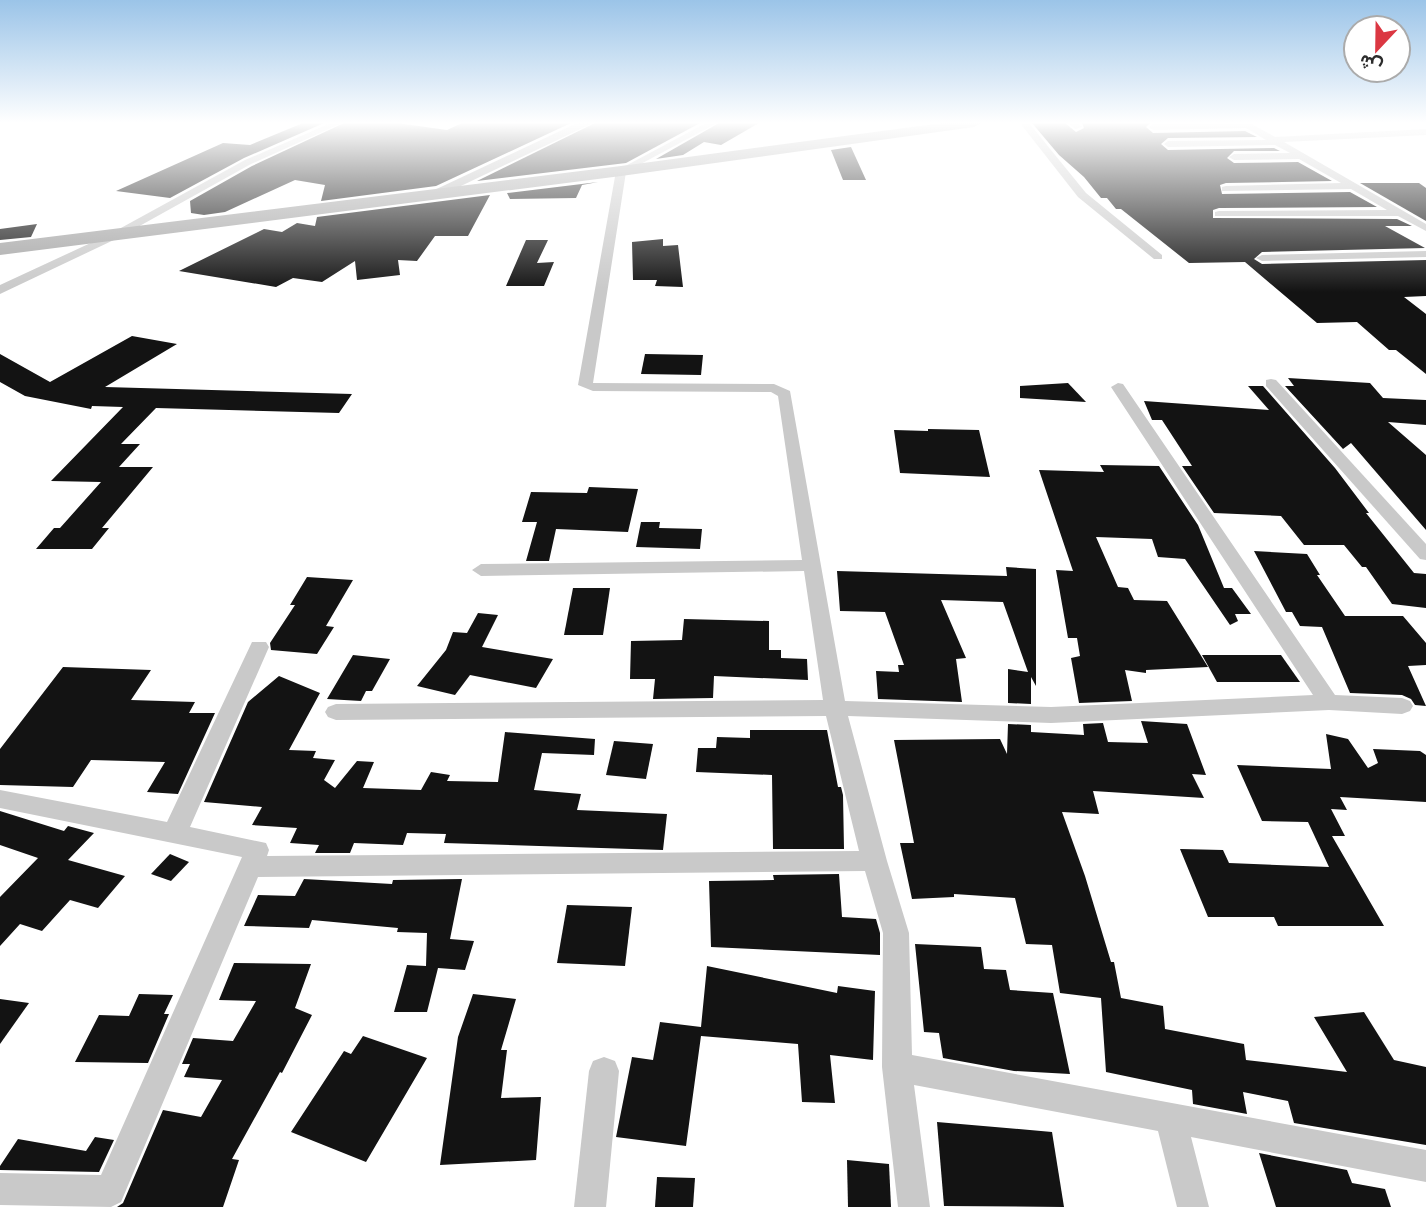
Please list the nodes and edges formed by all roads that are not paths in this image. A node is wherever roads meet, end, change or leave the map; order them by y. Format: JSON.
{"nodes":[{"id":1,"x":217,"y":179,"type":"edge"},
{"id":2,"x":465,"y":179,"type":"edge"},
{"id":3,"x":551,"y":179,"type":"edge"},
{"id":4,"x":620,"y":179,"type":"edge"},
{"id":5,"x":1069,"y":179,"type":"edge"},
{"id":6,"x":1340,"y":179,"type":"edge"},
{"id":7,"x":1352,"y":186,"type":"junction"},
{"id":8,"x":1226,"y":189,"type":"dead end"},
{"id":9,"x":435,"y":193,"type":"junction"},
{"id":10,"x":1400,"y":213,"type":"junction"},
{"id":11,"x":1219,"y":214,"type":"dead end"},
{"id":12,"x":1426,"y":228,"type":"edge"},
{"id":13,"x":114,"y":236,"type":"junction"},
{"id":14,"x":0,"y":249,"type":"edge"},
{"id":15,"x":1426,"y":254,"type":"edge"},
{"id":16,"x":1157,"y":257,"type":"dead end"},
{"id":17,"x":1262,"y":258,"type":"dead end"},
{"id":18,"x":0,"y":290,"type":"edge"},
{"id":19,"x":1271,"y":383,"type":"dead end"},
{"id":20,"x":1118,"y":387,"type":"dead end"},
{"id":21,"x":1426,"y":555,"type":"edge"},
{"id":22,"x":812,"y":565,"type":"junction"},
{"id":23,"x":481,"y":570,"type":"dead end"},
{"id":24,"x":259,"y":648,"type":"dead end"},
{"id":25,"x":1329,"y":702,"type":"junction"},
{"id":26,"x":1402,"y":706,"type":"dead end"},
{"id":27,"x":835,"y":708,"type":"junction"},
{"id":28,"x":336,"y":712,"type":"dead end"},
{"id":29,"x":0,"y":799,"type":"edge"},
{"id":30,"x":175,"y":832,"type":"junction"},
{"id":31,"x":874,"y":861,"type":"junction"},
{"id":32,"x":249,"y":867,"type":"junction"},
{"id":33,"x":897,"y":1068,"type":"junction"},
{"id":34,"x":604,"y":1072,"type":"dead end"},
{"id":35,"x":1170,"y":1118,"type":"junction"},
{"id":36,"x":1426,"y":1166,"type":"edge"},
{"id":37,"x":0,"y":1189,"type":"edge"},
{"id":38,"x":590,"y":1207,"type":"edge"},
{"id":39,"x":914,"y":1207,"type":"edge"},
{"id":40,"x":1194,"y":1207,"type":"edge"}],
"edges":[{"from":1,"to":13,"type":"street"},
{"from":2,"to":9,"type":"street"},
{"from":3,"to":9,"type":"main road"},
{"from":4,"to":22,"type":"street"},
{"from":5,"to":16,"type":"street"},
{"from":6,"to":7,"type":"street"},
{"from":7,"to":8,"type":"street"},
{"from":7,"to":10,"type":"street"},
{"from":9,"to":13,"type":"main road"},
{"from":10,"to":11,"type":"street"},
{"from":10,"to":12,"type":"street"},
{"from":13,"to":14,"type":"main road"},
{"from":13,"to":18,"type":"street"},
{"from":15,"to":17,"type":"street"},
{"from":19,"to":21,"type":"street"},
{"from":20,"to":25,"type":"street"},
{"from":22,"to":23,"type":"street"},
{"from":22,"to":27,"type":"street"},
{"from":24,"to":30,"type":"street"},
{"from":25,"to":26,"type":"street"},
{"from":25,"to":27,"type":"street"},
{"from":27,"to":28,"type":"street"},
{"from":27,"to":31,"type":"street"},
{"from":29,"to":30,"type":"street"},
{"from":30,"to":32,"type":"street"},
{"from":31,"to":32,"type":"street"},
{"from":31,"to":33,"type":"street"},
{"from":32,"to":37,"type":"street"},
{"from":33,"to":35,"type":"street"},
{"from":33,"to":39,"type":"street"},
{"from":34,"to":38,"type":"street"},
{"from":35,"to":36,"type":"street"},
{"from":35,"to":40,"type":"street"}]}
